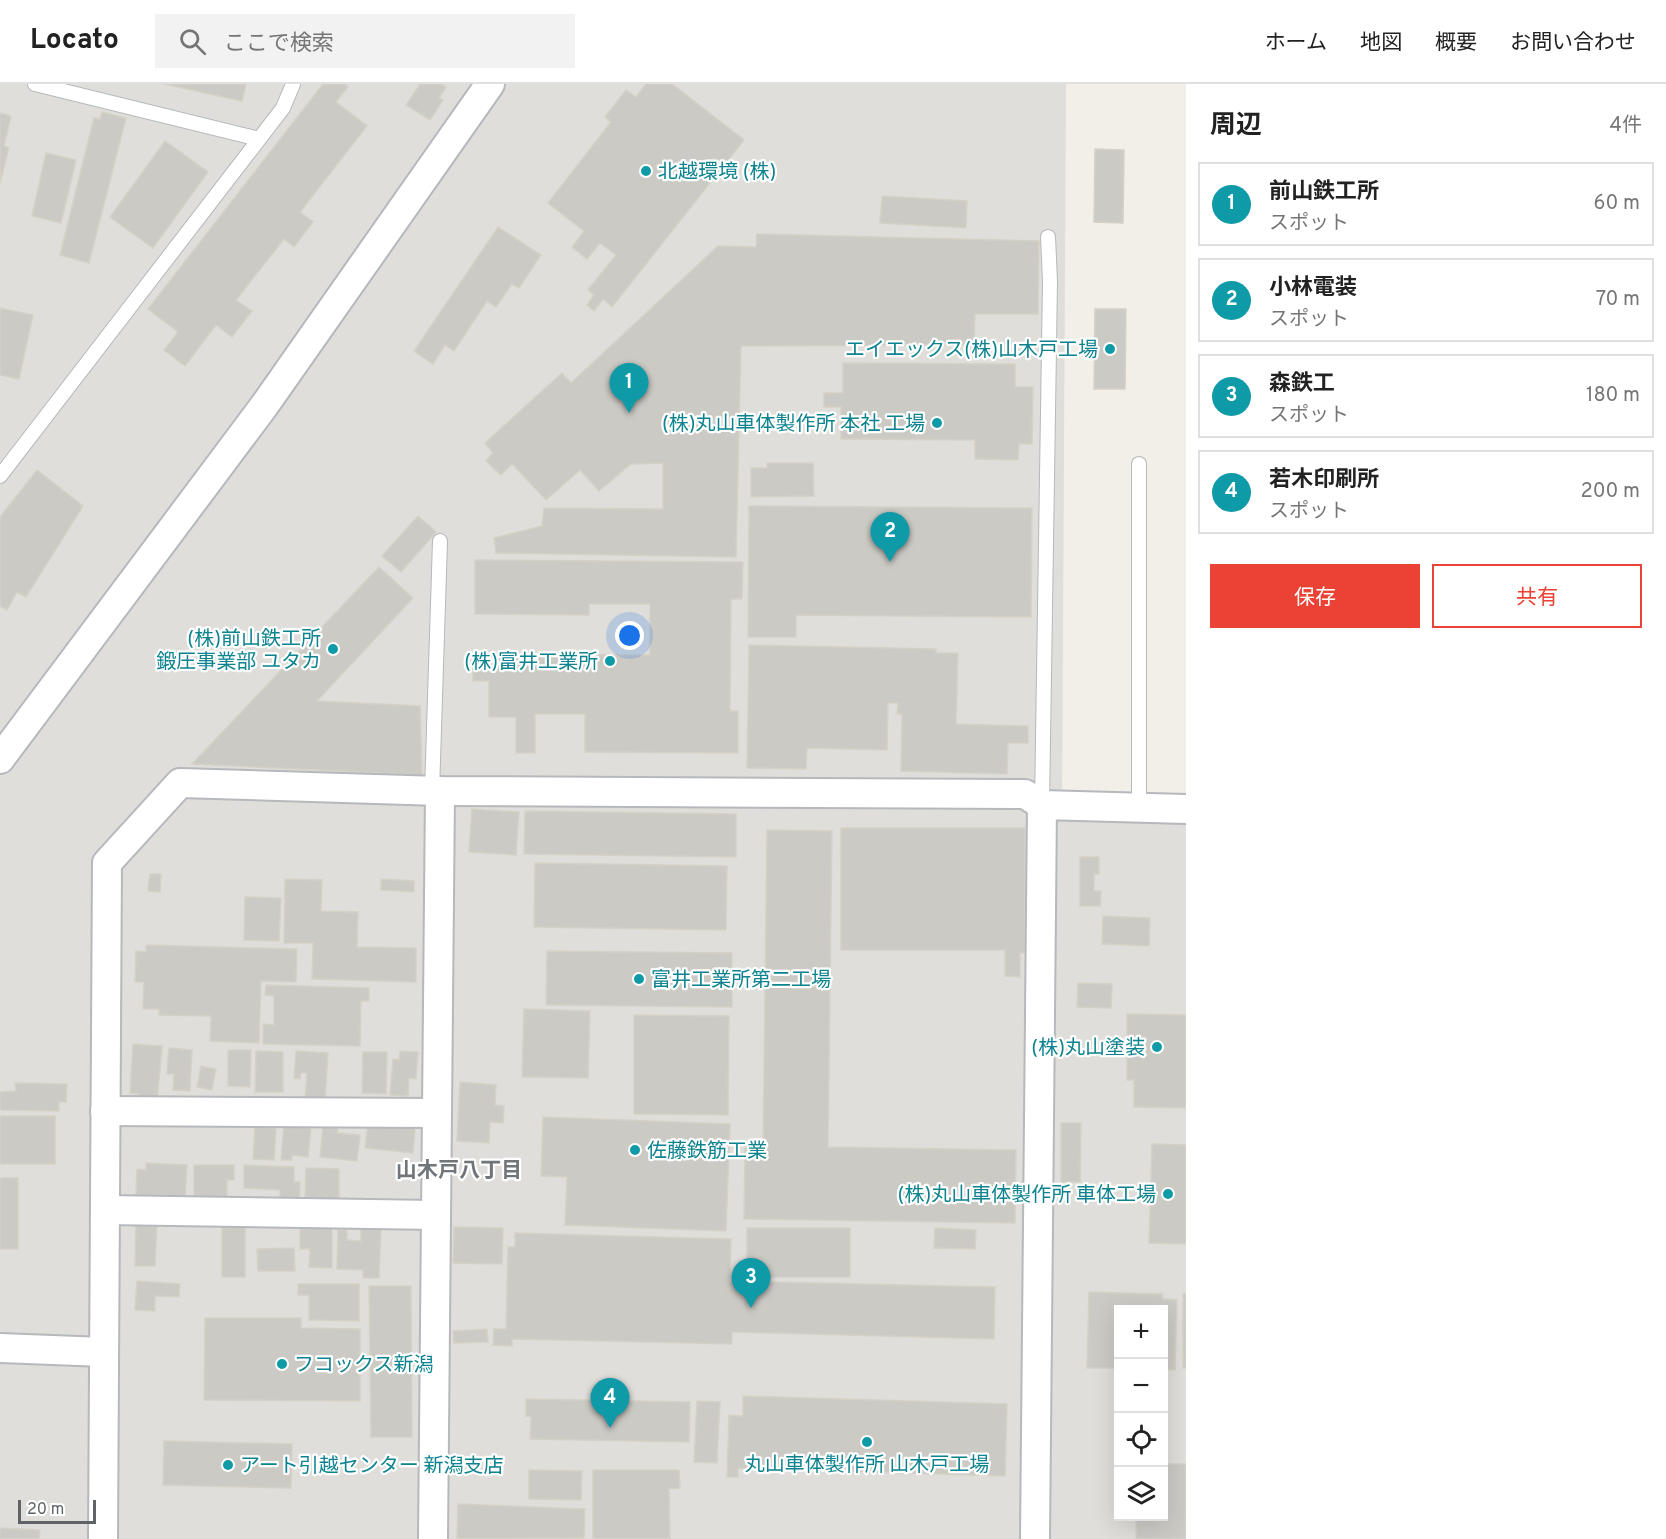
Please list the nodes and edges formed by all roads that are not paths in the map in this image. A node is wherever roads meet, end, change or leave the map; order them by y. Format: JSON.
{"nodes":[{"id":1,"x":35,"y":84,"type":"edge"},
{"id":2,"x":293,"y":84,"type":"edge"},
{"id":3,"x":490,"y":84,"type":"edge"},
{"id":4,"x":259,"y":139,"type":"junction"},
{"id":5,"x":1048,"y":237,"type":"dead end"},
{"id":6,"x":1139,"y":464,"type":"dead end"},
{"id":7,"x":0,"y":476,"type":"edge"},
{"id":8,"x":441,"y":541,"type":"dead end"},
{"id":9,"x":0,"y":759,"type":"edge"},
{"id":10,"x":436,"y":791,"type":"junction"},
{"id":11,"x":1042,"y":805,"type":"junction"},
{"id":12,"x":1138,"y":808,"type":"junction"},
{"id":13,"x":1186,"y":809,"type":"edge"},
{"id":14,"x":105,"y":1111,"type":"junction"},
{"id":15,"x":437,"y":1113,"type":"junction"},
{"id":16,"x":105,"y":1210,"type":"junction"},
{"id":17,"x":436,"y":1215,"type":"junction"},
{"id":18,"x":0,"y":1348,"type":"edge"},
{"id":19,"x":104,"y":1352,"type":"junction"},
{"id":20,"x":103,"y":1539,"type":"edge"},
{"id":21,"x":433,"y":1539,"type":"edge"},
{"id":22,"x":1035,"y":1539,"type":"edge"}],
"edges":[{"from":1,"to":4,"type":"lane"},
{"from":2,"to":4,"type":"lane"},
{"from":3,"to":9,"type":"street"},
{"from":4,"to":7,"type":"lane"},
{"from":5,"to":11,"type":"lane"},
{"from":6,"to":12,"type":"lane"},
{"from":8,"to":10,"type":"lane"},
{"from":10,"to":11,"type":"street"},
{"from":10,"to":14,"type":"street"},
{"from":10,"to":15,"type":"street"},
{"from":11,"to":12,"type":"street"},
{"from":11,"to":22,"type":"street"},
{"from":12,"to":13,"type":"street"},
{"from":14,"to":15,"type":"street"},
{"from":14,"to":16,"type":"street"},
{"from":15,"to":17,"type":"street"},
{"from":16,"to":17,"type":"street"},
{"from":16,"to":19,"type":"street"},
{"from":17,"to":21,"type":"street"},
{"from":18,"to":19,"type":"street"},
{"from":19,"to":20,"type":"street"}]}
